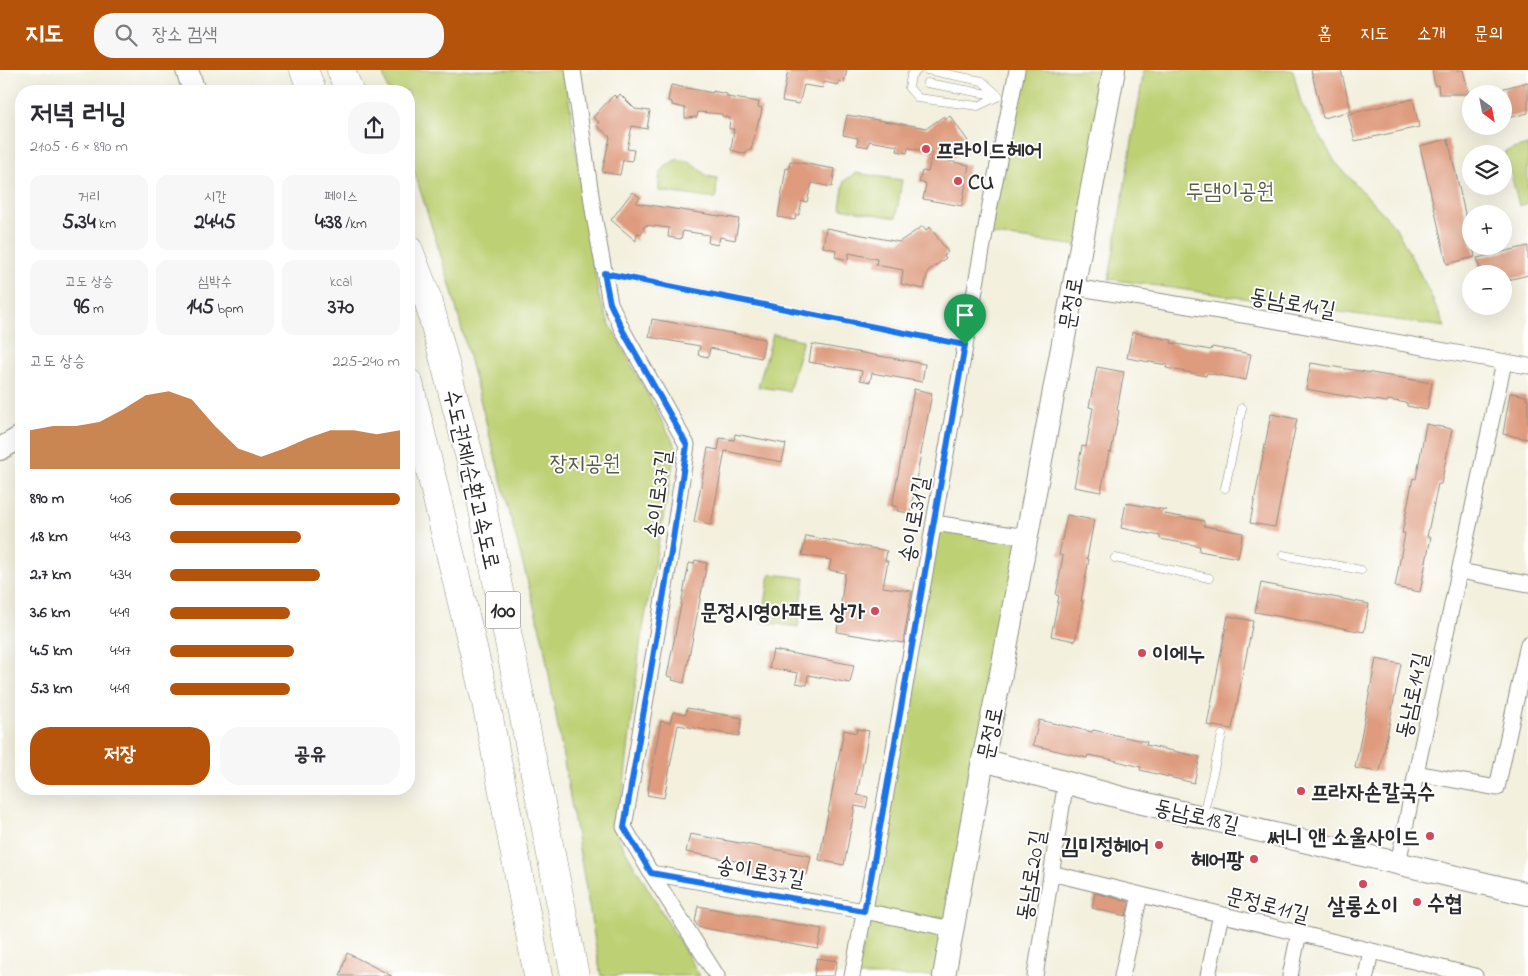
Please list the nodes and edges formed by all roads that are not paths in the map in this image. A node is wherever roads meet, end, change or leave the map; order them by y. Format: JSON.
{"nodes":[{"id":1,"x":187,"y":70,"type":"edge"},
{"id":2,"x":304,"y":70,"type":"edge"},
{"id":3,"x":340,"y":70,"type":"edge"},
{"id":4,"x":573,"y":70,"type":"edge"},
{"id":5,"x":918,"y":70,"type":"edge"},
{"id":6,"x":926,"y":70,"type":"edge"},
{"id":7,"x":1017,"y":70,"type":"edge"},
{"id":8,"x":1114,"y":70,"type":"edge"},
{"id":9,"x":927,"y":83,"type":"dead end"},
{"id":10,"x":192,"y":85,"type":"edge"},
{"id":11,"x":310,"y":85,"type":"edge"},
{"id":12,"x":346,"y":85,"type":"edge"},
{"id":13,"x":1005,"y":97,"type":"junction"},
{"id":14,"x":415,"y":266,"type":"edge"},
{"id":15,"x":604,"y":273,"type":"junction"},
{"id":16,"x":1074,"y":287,"type":"junction"},
{"id":17,"x":965,"y":345,"type":"junction"},
{"id":18,"x":1504,"y":362,"type":"junction"},
{"id":19,"x":1528,"y":366,"type":"edge"},
{"id":20,"x":415,"y":407,"type":"edge"},
{"id":21,"x":1242,"y":408,"type":"dead end"},
{"id":22,"x":15,"y":440,"type":"edge"},
{"id":23,"x":0,"y":448,"type":"edge"},
{"id":24,"x":1225,"y":488,"type":"dead end"},
{"id":25,"x":934,"y":523,"type":"junction"},
{"id":26,"x":1027,"y":537,"type":"junction"},
{"id":27,"x":1283,"y":555,"type":"dead end"},
{"id":28,"x":1115,"y":558,"type":"dead end"},
{"id":29,"x":1361,"y":570,"type":"dead end"},
{"id":30,"x":1460,"y":571,"type":"junction"},
{"id":31,"x":1209,"y":578,"type":"dead end"},
{"id":32,"x":1528,"y":584,"type":"edge"},
{"id":33,"x":1528,"y":644,"type":"edge"},
{"id":34,"x":1222,"y":735,"type":"dead end"},
{"id":35,"x":983,"y":760,"type":"junction"},
{"id":36,"x":1416,"y":774,"type":"junction"},
{"id":37,"x":1066,"y":782,"type":"junction"},
{"id":38,"x":1203,"y":817,"type":"junction"},
{"id":39,"x":1398,"y":864,"type":"junction"},
{"id":40,"x":651,"y":873,"type":"junction"},
{"id":41,"x":1052,"y":873,"type":"junction"},
{"id":42,"x":1528,"y":894,"type":"edge"},
{"id":43,"x":1140,"y":895,"type":"junction"},
{"id":44,"x":864,"y":911,"type":"junction"},
{"id":45,"x":1221,"y":914,"type":"junction"},
{"id":46,"x":952,"y":929,"type":"junction"},
{"id":47,"x":1299,"y":933,"type":"junction"},
{"id":48,"x":1372,"y":951,"type":"junction"},
{"id":49,"x":1446,"y":972,"type":"edge"},
{"id":50,"x":538,"y":976,"type":"edge"},
{"id":51,"x":575,"y":976,"type":"edge"},
{"id":52,"x":717,"y":976,"type":"edge"},
{"id":53,"x":852,"y":976,"type":"edge"},
{"id":54,"x":944,"y":976,"type":"edge"},
{"id":55,"x":1035,"y":976,"type":"edge"},
{"id":56,"x":1122,"y":976,"type":"edge"},
{"id":57,"x":1208,"y":976,"type":"edge"},
{"id":58,"x":1290,"y":976,"type":"edge"},
{"id":59,"x":1366,"y":976,"type":"edge"},
{"id":60,"x":1475,"y":976,"type":"edge"}],
"edges":[{"from":1,"to":10,"type":"street"},
{"from":2,"to":11,"type":"highway"},
{"from":3,"to":12,"type":"highway"},
{"from":4,"to":15,"type":"street","name":"송이로37길"},
{"from":5,"to":13,"type":"lane"},
{"from":6,"to":13,"type":"lane"},
{"from":7,"to":13,"type":"street","name":"송이로31길"},
{"from":8,"to":16,"type":"street","name":"문정로"},
{"from":9,"to":13,"type":"lane"},
{"from":13,"to":17,"type":"street","name":"송이로31길"},
{"from":14,"to":51,"type":"highway","name":"수도권제1순환고속도로","number":"100"},
{"from":15,"to":17,"type":"lane"},
{"from":15,"to":40,"type":"street","name":"송이로37길"},
{"from":16,"to":18,"type":"street","name":"동남로14길"},
{"from":16,"to":26,"type":"street","name":"문정로"},
{"from":17,"to":25,"type":"street","name":"송이로31길"},
{"from":18,"to":19,"type":"street","name":"동남로14길"},
{"from":18,"to":30,"type":"street","name":"동남로14길"},
{"from":20,"to":50,"type":"highway","name":"수도권제1순환고속도로","number":"100"},
{"from":21,"to":24,"type":"lane"},
{"from":22,"to":23,"type":"street"},
{"from":25,"to":26,"type":"street"},
{"from":25,"to":44,"type":"street","name":"송이로31길"},
{"from":26,"to":35,"type":"street","name":"문정로"},
{"from":27,"to":29,"type":"lane"},
{"from":28,"to":31,"type":"lane"},
{"from":30,"to":32,"type":"street"},
{"from":30,"to":36,"type":"street","name":"동남로14길"},
{"from":33,"to":36,"type":"street","name":"동남로14길"},
{"from":34,"to":38,"type":"lane"},
{"from":35,"to":37,"type":"street","name":"동남로18길"},
{"from":35,"to":46,"type":"street","name":"문정로"},
{"from":36,"to":39,"type":"street","name":"동남로14길"},
{"from":37,"to":38,"type":"street","name":"동남로18길"},
{"from":37,"to":41,"type":"street","name":"동남로20길"},
{"from":38,"to":39,"type":"street","name":"동남로18길"},
{"from":39,"to":42,"type":"street","name":"동남로18길"},
{"from":40,"to":44,"type":"street","name":"송이로37길"},
{"from":40,"to":52,"type":"street","name":"송이로37길"},
{"from":41,"to":43,"type":"street","name":"문정로11길"},
{"from":41,"to":55,"type":"street","name":"동남로20길"},
{"from":43,"to":45,"type":"street","name":"문정로11길"},
{"from":43,"to":56,"type":"street"},
{"from":44,"to":46,"type":"street"},
{"from":44,"to":53,"type":"street","name":"송이로31길"},
{"from":45,"to":47,"type":"street","name":"문정로11길"},
{"from":45,"to":57,"type":"street"},
{"from":46,"to":54,"type":"street","name":"문정로"},
{"from":47,"to":48,"type":"street","name":"문정로11길"},
{"from":47,"to":58,"type":"street"},
{"from":48,"to":49,"type":"street","name":"문정로11길"},
{"from":48,"to":59,"type":"street"},
{"from":49,"to":60,"type":"street","name":"문정로11길"}]}
